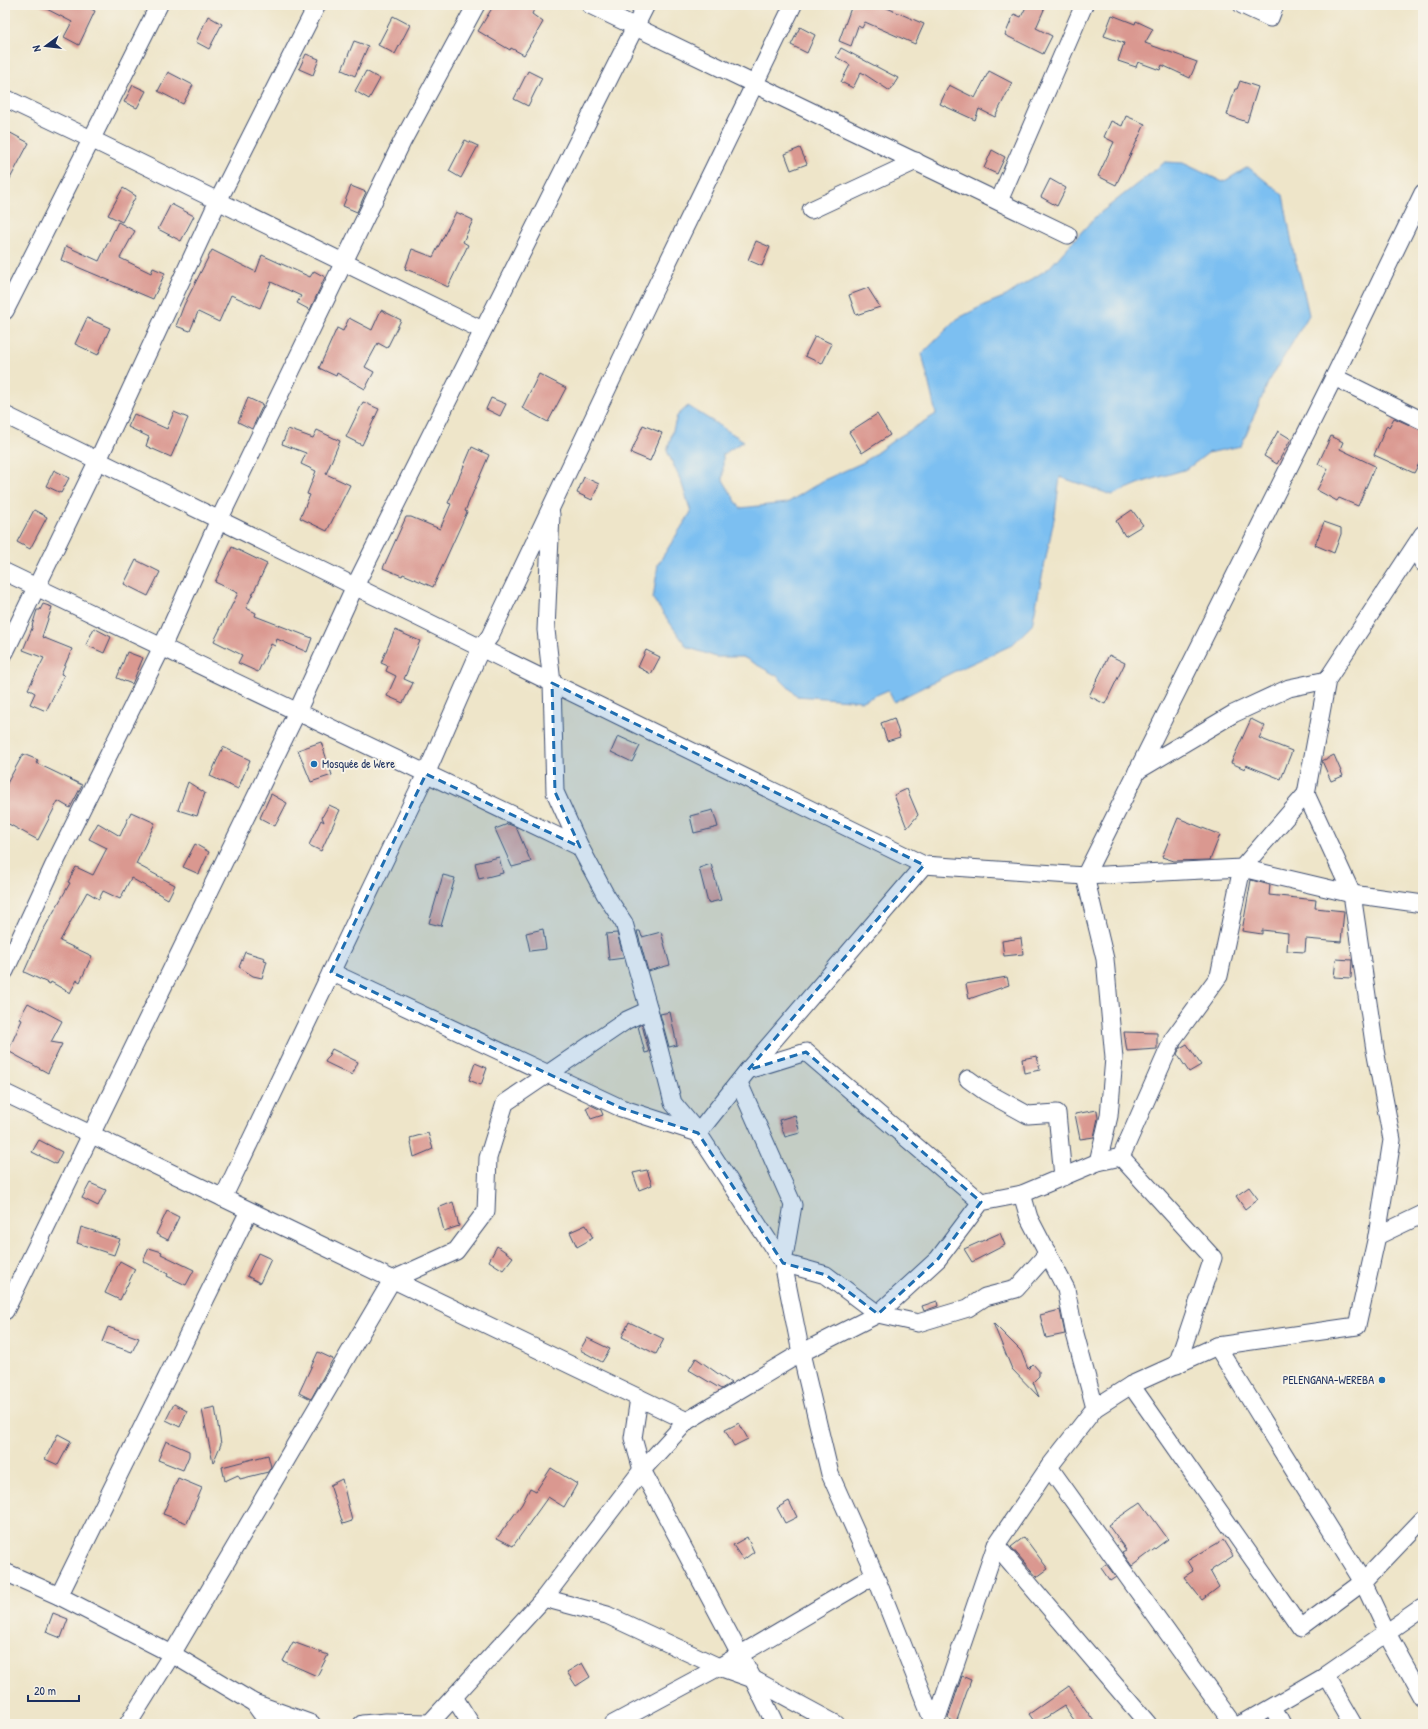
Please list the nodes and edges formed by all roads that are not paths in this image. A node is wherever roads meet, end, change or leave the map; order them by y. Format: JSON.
{"nodes":[{"id":1,"x":160,"y":5,"type":"edge"},
{"id":2,"x":317,"y":5,"type":"edge"},
{"id":3,"x":476,"y":5,"type":"edge"},
{"id":4,"x":590,"y":5,"type":"edge"},
{"id":5,"x":646,"y":5,"type":"edge"},
{"id":6,"x":793,"y":5,"type":"edge"},
{"id":7,"x":1084,"y":5,"type":"edge"},
{"id":8,"x":1242,"y":5,"type":"edge"},
{"id":9,"x":1275,"y":5,"type":"edge"},
{"id":10,"x":636,"y":27,"type":"junction"},
{"id":11,"x":756,"y":85,"type":"junction"},
{"id":12,"x":5,"y":98,"type":"edge"},
{"id":13,"x":91,"y":138,"type":"junction"},
{"id":14,"x":916,"y":161,"type":"junction"},
{"id":15,"x":1423,"y":193,"type":"edge"},
{"id":16,"x":218,"y":201,"type":"junction"},
{"id":17,"x":999,"y":201,"type":"junction"},
{"id":18,"x":811,"y":210,"type":"dead end"},
{"id":19,"x":1068,"y":235,"type":"dead end"},
{"id":20,"x":345,"y":263,"type":"junction"},
{"id":21,"x":5,"y":311,"type":"edge"},
{"id":22,"x":482,"y":330,"type":"junction"},
{"id":23,"x":1334,"y":377,"type":"junction"},
{"id":24,"x":5,"y":415,"type":"edge"},
{"id":25,"x":1423,"y":421,"type":"edge"},
{"id":26,"x":98,"y":460,"type":"junction"},
{"id":27,"x":551,"y":506,"type":"junction"},
{"id":28,"x":219,"y":520,"type":"junction"},
{"id":29,"x":1419,"y":540,"type":"edge"},
{"id":30,"x":1423,"y":563,"type":"edge"},
{"id":31,"x":5,"y":572,"type":"edge"},
{"id":32,"x":355,"y":586,"type":"junction"},
{"id":33,"x":37,"y":588,"type":"junction"},
{"id":34,"x":162,"y":647,"type":"junction"},
{"id":35,"x":481,"y":648,"type":"junction"},
{"id":36,"x":5,"y":652,"type":"edge"},
{"id":37,"x":1327,"y":680,"type":"junction"},
{"id":38,"x":552,"y":683,"type":"junction"},
{"id":39,"x":297,"y":712,"type":"junction"},
{"id":40,"x":1137,"y":772,"type":"junction"},
{"id":41,"x":426,"y":774,"type":"junction"},
{"id":42,"x":1306,"y":794,"type":"junction"},
{"id":43,"x":580,"y":847,"type":"junction"},
{"id":44,"x":924,"y":865,"type":"junction"},
{"id":45,"x":1242,"y":868,"type":"junction"},
{"id":46,"x":1085,"y":876,"type":"junction"},
{"id":47,"x":1352,"y":894,"type":"junction"},
{"id":48,"x":1423,"y":904,"type":"edge"},
{"id":49,"x":5,"y":971,"type":"edge"},
{"id":50,"x":331,"y":972,"type":"junction"},
{"id":51,"x":649,"y":1010,"type":"junction"},
{"id":52,"x":548,"y":1074,"type":"junction"},
{"id":53,"x":743,"y":1076,"type":"junction"},
{"id":54,"x":968,"y":1079,"type":"dead end"},
{"id":55,"x":5,"y":1093,"type":"edge"},
{"id":56,"x":698,"y":1133,"type":"junction"},
{"id":57,"x":91,"y":1135,"type":"junction"},
{"id":58,"x":1121,"y":1157,"type":"junction"},
{"id":59,"x":1098,"y":1162,"type":"junction"},
{"id":60,"x":1063,"y":1177,"type":"junction"},
{"id":61,"x":1022,"y":1194,"type":"junction"},
{"id":62,"x":223,"y":1198,"type":"junction"},
{"id":63,"x":981,"y":1202,"type":"junction"},
{"id":64,"x":249,"y":1211,"type":"junction"},
{"id":65,"x":1423,"y":1214,"type":"edge"},
{"id":66,"x":1377,"y":1236,"type":"junction"},
{"id":67,"x":1048,"y":1254,"type":"junction"},
{"id":68,"x":783,"y":1263,"type":"junction"},
{"id":69,"x":392,"y":1280,"type":"junction"},
{"id":70,"x":5,"y":1310,"type":"edge"},
{"id":71,"x":878,"y":1314,"type":"junction"},
{"id":72,"x":1217,"y":1346,"type":"junction"},
{"id":73,"x":801,"y":1353,"type":"junction"},
{"id":74,"x":1177,"y":1364,"type":"junction"},
{"id":75,"x":1131,"y":1385,"type":"junction"},
{"id":76,"x":639,"y":1398,"type":"junction"},
{"id":77,"x":1095,"y":1408,"type":"junction"},
{"id":78,"x":686,"y":1421,"type":"junction"},
{"id":79,"x":1049,"y":1467,"type":"junction"},
{"id":80,"x":642,"y":1470,"type":"junction"},
{"id":81,"x":1423,"y":1519,"type":"edge"},
{"id":82,"x":996,"y":1545,"type":"junction"},
{"id":83,"x":5,"y":1572,"type":"edge"},
{"id":84,"x":875,"y":1575,"type":"junction"},
{"id":85,"x":1363,"y":1582,"type":"junction"},
{"id":86,"x":59,"y":1596,"type":"junction"},
{"id":87,"x":544,"y":1598,"type":"junction"},
{"id":88,"x":1423,"y":1608,"type":"edge"},
{"id":89,"x":1387,"y":1633,"type":"junction"},
{"id":90,"x":172,"y":1654,"type":"junction"},
{"id":91,"x":740,"y":1654,"type":"junction"},
{"id":92,"x":719,"y":1667,"type":"junction"},
{"id":93,"x":1325,"y":1676,"type":"junction"},
{"id":94,"x":753,"y":1679,"type":"junction"},
{"id":95,"x":454,"y":1697,"type":"junction"},
{"id":96,"x":1423,"y":1698,"type":"edge"},
{"id":97,"x":254,"y":1703,"type":"junction"},
{"id":98,"x":1272,"y":1707,"type":"junction"},
{"id":99,"x":128,"y":1724,"type":"edge"},
{"id":100,"x":269,"y":1724,"type":"edge"},
{"id":101,"x":312,"y":1724,"type":"edge"},
{"id":102,"x":362,"y":1724,"type":"edge"},
{"id":103,"x":429,"y":1724,"type":"edge"},
{"id":104,"x":471,"y":1724,"type":"edge"},
{"id":105,"x":613,"y":1724,"type":"edge"},
{"id":106,"x":775,"y":1724,"type":"edge"},
{"id":107,"x":836,"y":1724,"type":"edge"},
{"id":108,"x":934,"y":1724,"type":"edge"},
{"id":109,"x":1148,"y":1724,"type":"edge"},
{"id":110,"x":1233,"y":1724,"type":"edge"},
{"id":111,"x":1242,"y":1724,"type":"edge"},
{"id":112,"x":1282,"y":1724,"type":"edge"},
{"id":113,"x":1353,"y":1724,"type":"edge"}],
"edges":[{"from":1,"to":13,"type":"street"},
{"from":2,"to":16,"type":"street"},
{"from":3,"to":20,"type":"street"},
{"from":4,"to":10,"type":"street"},
{"from":5,"to":10,"type":"street"},
{"from":6,"to":11,"type":"street"},
{"from":7,"to":17,"type":"street"},
{"from":8,"to":9,"type":"street"},
{"from":10,"to":11,"type":"street"},
{"from":10,"to":22,"type":"street"},
{"from":11,"to":14,"type":"street"},
{"from":11,"to":27,"type":"street"},
{"from":12,"to":13,"type":"street"},
{"from":13,"to":16,"type":"street"},
{"from":13,"to":21,"type":"street"},
{"from":14,"to":17,"type":"street"},
{"from":14,"to":18,"type":"street"},
{"from":15,"to":23,"type":"street"},
{"from":16,"to":20,"type":"street"},
{"from":16,"to":26,"type":"street"},
{"from":17,"to":19,"type":"street"},
{"from":20,"to":22,"type":"street"},
{"from":20,"to":28,"type":"street"},
{"from":22,"to":32,"type":"street"},
{"from":23,"to":25,"type":"street"},
{"from":23,"to":40,"type":"street"},
{"from":24,"to":26,"type":"street"},
{"from":26,"to":28,"type":"street"},
{"from":26,"to":33,"type":"street"},
{"from":27,"to":35,"type":"street"},
{"from":27,"to":38,"type":"street"},
{"from":28,"to":32,"type":"street"},
{"from":28,"to":34,"type":"street"},
{"from":29,"to":30,"type":"street"},
{"from":29,"to":37,"type":"street"},
{"from":31,"to":33,"type":"street"},
{"from":32,"to":35,"type":"street"},
{"from":32,"to":39,"type":"street"},
{"from":33,"to":34,"type":"street"},
{"from":33,"to":36,"type":"street"},
{"from":34,"to":39,"type":"street"},
{"from":34,"to":49,"type":"street"},
{"from":35,"to":38,"type":"street"},
{"from":35,"to":41,"type":"street"},
{"from":37,"to":40,"type":"street"},
{"from":37,"to":42,"type":"street"},
{"from":38,"to":43,"type":"street"},
{"from":38,"to":44,"type":"street"},
{"from":39,"to":41,"type":"street"},
{"from":39,"to":57,"type":"street"},
{"from":40,"to":46,"type":"street"},
{"from":41,"to":43,"type":"street"},
{"from":41,"to":50,"type":"street"},
{"from":42,"to":45,"type":"street"},
{"from":42,"to":47,"type":"street"},
{"from":43,"to":51,"type":"street"},
{"from":44,"to":46,"type":"street"},
{"from":44,"to":53,"type":"street"},
{"from":45,"to":46,"type":"street"},
{"from":45,"to":47,"type":"street"},
{"from":45,"to":58,"type":"street"},
{"from":46,"to":59,"type":"street"},
{"from":47,"to":48,"type":"street"},
{"from":47,"to":66,"type":"street"},
{"from":50,"to":52,"type":"street"},
{"from":50,"to":62,"type":"street"},
{"from":51,"to":52,"type":"street"},
{"from":51,"to":56,"type":"street"},
{"from":52,"to":56,"type":"street"},
{"from":52,"to":69,"type":"street"},
{"from":53,"to":56,"type":"street"},
{"from":53,"to":63,"type":"street"},
{"from":53,"to":68,"type":"street"},
{"from":54,"to":60,"type":"street"},
{"from":55,"to":57,"type":"street"},
{"from":56,"to":68,"type":"street"},
{"from":57,"to":62,"type":"street"},
{"from":57,"to":70,"type":"street"},
{"from":58,"to":59,"type":"street"},
{"from":58,"to":74,"type":"street"},
{"from":59,"to":60,"type":"street"},
{"from":60,"to":61,"type":"street"},
{"from":61,"to":63,"type":"street"},
{"from":61,"to":67,"type":"street"},
{"from":62,"to":64,"type":"street"},
{"from":63,"to":71,"type":"street"},
{"from":64,"to":69,"type":"street"},
{"from":64,"to":86,"type":"street"},
{"from":65,"to":66,"type":"street"},
{"from":66,"to":72,"type":"street"},
{"from":67,"to":71,"type":"street"},
{"from":67,"to":77,"type":"street"},
{"from":68,"to":71,"type":"street"},
{"from":68,"to":73,"type":"street"},
{"from":69,"to":76,"type":"street"},
{"from":69,"to":90,"type":"street"},
{"from":71,"to":73,"type":"street"},
{"from":72,"to":74,"type":"street"},
{"from":72,"to":85,"type":"street"},
{"from":73,"to":78,"type":"street"},
{"from":73,"to":84,"type":"street"},
{"from":74,"to":75,"type":"street"},
{"from":75,"to":77,"type":"street"},
{"from":75,"to":85,"type":"street"},
{"from":76,"to":78,"type":"street"},
{"from":76,"to":80,"type":"street"},
{"from":77,"to":79,"type":"street"},
{"from":78,"to":80,"type":"street"},
{"from":79,"to":82,"type":"street"},
{"from":79,"to":110,"type":"street"},
{"from":80,"to":87,"type":"street"},
{"from":80,"to":91,"type":"street"},
{"from":81,"to":85,"type":"street"},
{"from":82,"to":108,"type":"street"},
{"from":82,"to":109,"type":"street"},
{"from":83,"to":86,"type":"street"},
{"from":84,"to":91,"type":"street"},
{"from":84,"to":108,"type":"street"},
{"from":85,"to":89,"type":"street"},
{"from":86,"to":90,"type":"street"},
{"from":87,"to":92,"type":"street"},
{"from":87,"to":95,"type":"street"},
{"from":88,"to":89,"type":"street"},
{"from":89,"to":93,"type":"street"},
{"from":89,"to":96,"type":"street"},
{"from":90,"to":97,"type":"street"},
{"from":90,"to":99,"type":"street"},
{"from":91,"to":92,"type":"street"},
{"from":91,"to":94,"type":"street"},
{"from":92,"to":94,"type":"street"},
{"from":92,"to":105,"type":"street"},
{"from":93,"to":98,"type":"street"},
{"from":93,"to":113,"type":"street"},
{"from":94,"to":106,"type":"street"},
{"from":94,"to":107,"type":"street"},
{"from":95,"to":103,"type":"street"},
{"from":95,"to":104,"type":"street"},
{"from":97,"to":100,"type":"street"},
{"from":97,"to":101,"type":"street"},
{"from":98,"to":111,"type":"street"},
{"from":98,"to":112,"type":"street"},
{"from":102,"to":103,"type":"street"}]}
